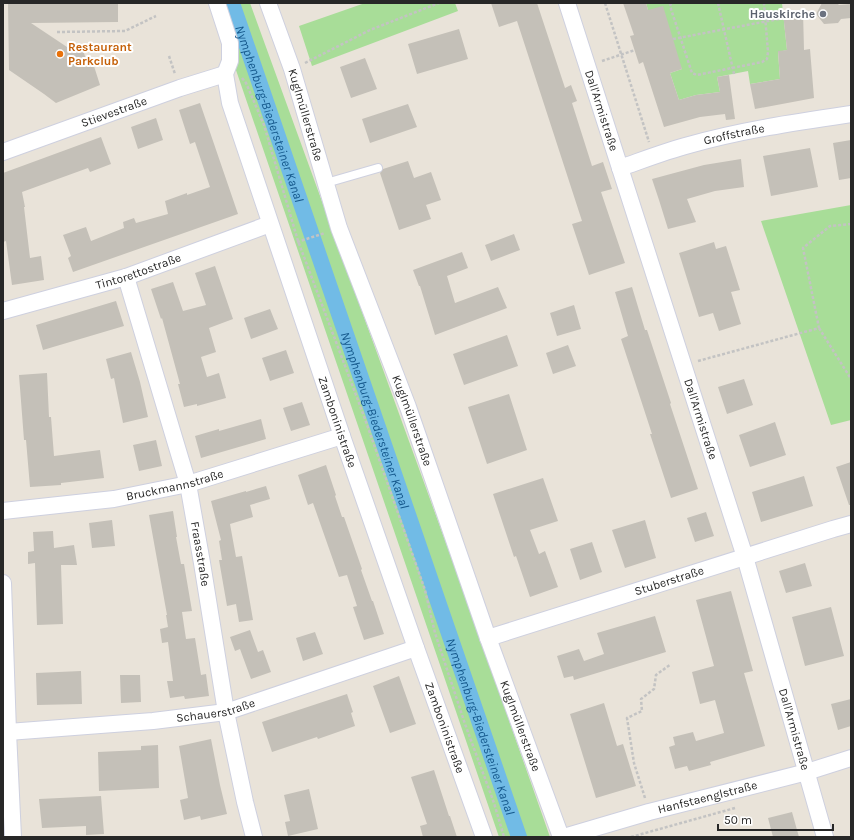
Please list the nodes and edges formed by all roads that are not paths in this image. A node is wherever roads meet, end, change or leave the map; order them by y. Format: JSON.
{"nodes":[{"id":1,"x":217,"y":3,"type":"edge"},
{"id":2,"x":268,"y":3,"type":"edge"},
{"id":3,"x":566,"y":3,"type":"edge"},
{"id":4,"x":228,"y":68,"type":"junction"},
{"id":5,"x":851,"y":114,"type":"edge"},
{"id":6,"x":3,"y":152,"type":"edge"},
{"id":7,"x":378,"y":168,"type":"dead end"},
{"id":8,"x":620,"y":168,"type":"junction"},
{"id":9,"x":326,"y":183,"type":"junction"},
{"id":10,"x":270,"y":224,"type":"junction"},
{"id":11,"x":126,"y":276,"type":"junction"},
{"id":12,"x":3,"y":311,"type":"edge"},
{"id":13,"x":342,"y":436,"type":"junction"},
{"id":14,"x":188,"y":484,"type":"junction"},
{"id":15,"x":3,"y":511,"type":"edge"},
{"id":16,"x":851,"y":524,"type":"edge"},
{"id":17,"x":745,"y":557,"type":"junction"},
{"id":18,"x":3,"y":583,"type":"edge"},
{"id":19,"x":488,"y":638,"type":"junction"},
{"id":20,"x":416,"y":648,"type":"junction"},
{"id":21,"x":226,"y":712,"type":"junction"},
{"id":22,"x":8,"y":732,"type":"junction"},
{"id":23,"x":851,"y":758,"type":"edge"},
{"id":24,"x":807,"y":772,"type":"junction"},
{"id":25,"x":7,"y":817,"type":"edge"},
{"id":26,"x":13,"y":837,"type":"edge"},
{"id":27,"x":254,"y":837,"type":"edge"},
{"id":28,"x":484,"y":837,"type":"edge"},
{"id":29,"x":562,"y":837,"type":"edge"},
{"id":30,"x":825,"y":837,"type":"edge"}],
"edges":[{"from":1,"to":4,"type":"street","name":"Zamboninistraße"},
{"from":2,"to":9,"type":"street","name":"Kuglmüllerstraße"},
{"from":3,"to":8,"type":"street","name":"Dall'Armistraße"},
{"from":4,"to":6,"type":"street","name":"Stievestraße"},
{"from":4,"to":10,"type":"street","name":"Zamboninistraße"},
{"from":5,"to":8,"type":"street","name":"Groffstraße"},
{"from":7,"to":9,"type":"lane"},
{"from":8,"to":17,"type":"street","name":"Dall'Armistraße"},
{"from":9,"to":19,"type":"street","name":"Kuglmüllerstraße"},
{"from":10,"to":11,"type":"street","name":"Tintorettostraße"},
{"from":10,"to":13,"type":"street","name":"Zamboninistraße"},
{"from":11,"to":12,"type":"street","name":"Tintorettostraße"},
{"from":11,"to":14,"type":"street","name":"Fraasstraße"},
{"from":13,"to":14,"type":"street","name":"Bruckmannstraße"},
{"from":13,"to":20,"type":"street","name":"Zamboninistraße"},
{"from":14,"to":15,"type":"street","name":"Bruckmannstraße"},
{"from":14,"to":21,"type":"street","name":"Fraasstraße"},
{"from":16,"to":17,"type":"street","name":"Stuberstraße"},
{"from":17,"to":19,"type":"street","name":"Stuberstraße"},
{"from":17,"to":24,"type":"street","name":"Dall'Armistraße"},
{"from":18,"to":22,"type":"street"},
{"from":19,"to":29,"type":"street","name":"Kuglmüllerstraße"},
{"from":20,"to":21,"type":"street","name":"Schauerstraße"},
{"from":20,"to":28,"type":"street","name":"Zamboninistraße"},
{"from":21,"to":22,"type":"street","name":"Schauerstraße"},
{"from":21,"to":27,"type":"street","name":"Fraasstraße"},
{"from":22,"to":25,"type":"street"},
{"from":23,"to":24,"type":"street","name":"Hanfstaenglstraße"},
{"from":24,"to":29,"type":"street","name":"Hanfstaenglstraße"},
{"from":24,"to":30,"type":"street","name":"Dall'Armistraße"},
{"from":25,"to":26,"type":"street"}]}
